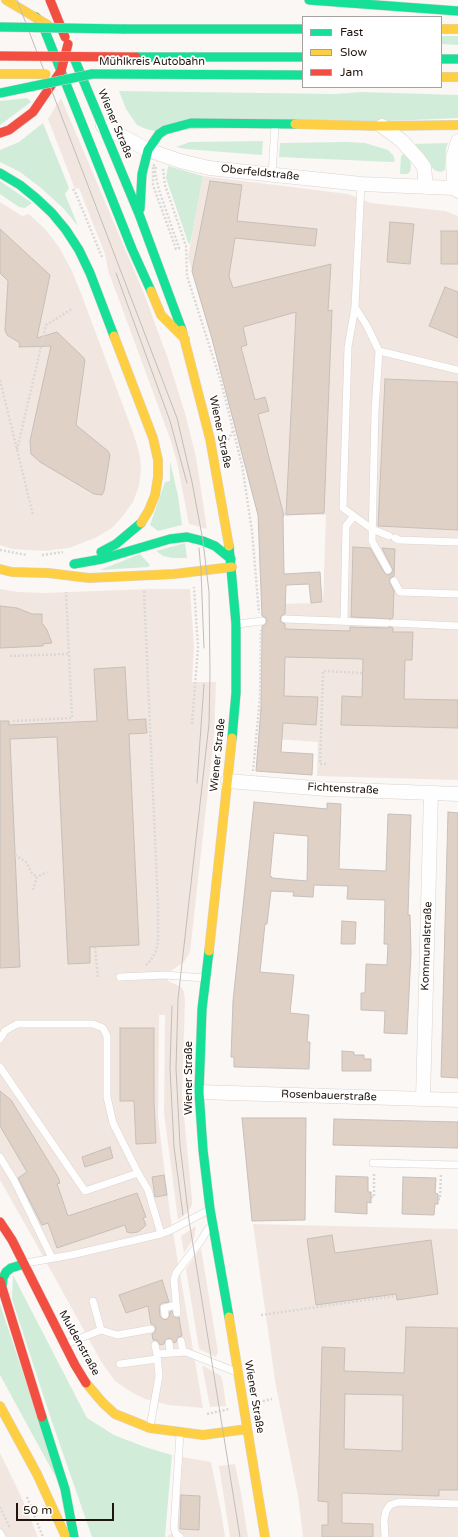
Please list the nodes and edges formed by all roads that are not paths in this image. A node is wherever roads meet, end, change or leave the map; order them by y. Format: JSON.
{"nodes":[{"id":1,"x":6,"y":0,"type":"edge"},
{"id":2,"x":50,"y":0,"type":"edge"},
{"id":3,"x":309,"y":0,"type":"edge"},
{"id":4,"x":458,"y":11,"type":"edge"},
{"id":5,"x":36,"y":17,"type":"junction"},
{"id":6,"x":0,"y":27,"type":"edge"},
{"id":7,"x":302,"y":29,"type":"edge"},
{"id":8,"x":442,"y":29,"type":"edge"},
{"id":9,"x":458,"y":29,"type":"edge"},
{"id":10,"x":67,"y":40,"type":"junction"},
{"id":11,"x":0,"y":56,"type":"edge"},
{"id":12,"x":302,"y":57,"type":"edge"},
{"id":13,"x":442,"y":59,"type":"edge"},
{"id":14,"x":458,"y":59,"type":"edge"},
{"id":15,"x":61,"y":71,"type":"junction"},
{"id":16,"x":0,"y":74,"type":"edge"},
{"id":17,"x":92,"y":74,"type":"junction"},
{"id":18,"x":302,"y":75,"type":"edge"},
{"id":19,"x":442,"y":77,"type":"edge"},
{"id":20,"x":458,"y":77,"type":"edge"},
{"id":21,"x":0,"y":93,"type":"edge"},
{"id":22,"x":275,"y":124,"type":"junction"},
{"id":23,"x":458,"y":125,"type":"edge"},
{"id":24,"x":103,"y":126,"type":"junction"},
{"id":25,"x":382,"y":126,"type":"junction"},
{"id":26,"x":0,"y":133,"type":"edge"},
{"id":27,"x":458,"y":140,"type":"edge"},
{"id":28,"x":148,"y":150,"type":"junction"},
{"id":29,"x":0,"y":173,"type":"edge"},
{"id":30,"x":270,"y":174,"type":"junction"},
{"id":31,"x":361,"y":184,"type":"junction"},
{"id":32,"x":426,"y":187,"type":"junction"},
{"id":33,"x":456,"y":189,"type":"edge"},
{"id":34,"x":139,"y":214,"type":"junction"},
{"id":35,"x":355,"y":307,"type":"junction"},
{"id":36,"x":185,"y":339,"type":"junction"},
{"id":37,"x":379,"y":351,"type":"junction"},
{"id":38,"x":458,"y":370,"type":"edge"},
{"id":39,"x":375,"y":411,"type":"junction"},
{"id":40,"x":383,"y":412,"type":"dead end"},
{"id":41,"x":354,"y":516,"type":"junction"},
{"id":42,"x":141,"y":523,"type":"junction"},
{"id":43,"x":372,"y":529,"type":"junction"},
{"id":44,"x":458,"y":542,"type":"edge"},
{"id":45,"x":144,"y":547,"type":"junction"},
{"id":46,"x":148,"y":556,"type":"dead end"},
{"id":47,"x":232,"y":563,"type":"junction"},
{"id":48,"x":74,"y":564,"type":"junction"},
{"id":49,"x":158,"y":565,"type":"dead end"},
{"id":50,"x":0,"y":569,"type":"edge"},
{"id":51,"x":388,"y":570,"type":"dead end"},
{"id":52,"x":48,"y":573,"type":"junction"},
{"id":53,"x":174,"y":574,"type":"junction"},
{"id":54,"x":394,"y":581,"type":"dead end"},
{"id":55,"x":458,"y":594,"type":"edge"},
{"id":56,"x":285,"y":619,"type":"dead end"},
{"id":57,"x":262,"y":621,"type":"dead end"},
{"id":58,"x":344,"y":621,"type":"junction"},
{"id":59,"x":236,"y":624,"type":"junction"},
{"id":60,"x":458,"y":626,"type":"edge"},
{"id":61,"x":228,"y":782,"type":"junction"},
{"id":62,"x":431,"y":793,"type":"junction"},
{"id":63,"x":458,"y":794,"type":"edge"},
{"id":64,"x":120,"y":977,"type":"dead end"},
{"id":65,"x":206,"y":978,"type":"junction"},
{"id":66,"x":0,"y":1039,"type":"edge"},
{"id":67,"x":0,"y":1067,"type":"edge"},
{"id":68,"x":199,"y":1092,"type":"junction"},
{"id":69,"x":423,"y":1099,"type":"junction"},
{"id":70,"x":458,"y":1100,"type":"edge"},
{"id":71,"x":0,"y":1157,"type":"edge"},
{"id":72,"x":373,"y":1163,"type":"road end"},
{"id":73,"x":458,"y":1165,"type":"edge"},
{"id":74,"x":138,"y":1173,"type":"junction"},
{"id":75,"x":210,"y":1209,"type":"junction"},
{"id":76,"x":0,"y":1222,"type":"edge"},
{"id":77,"x":212,"y":1222,"type":"junction"},
{"id":78,"x":161,"y":1234,"type":"junction"},
{"id":79,"x":52,"y":1258,"type":"junction"},
{"id":80,"x":24,"y":1264,"type":"junction"},
{"id":81,"x":1,"y":1283,"type":"edge"},
{"id":82,"x":93,"y":1301,"type":"dead end"},
{"id":83,"x":176,"y":1305,"type":"junction"},
{"id":84,"x":162,"y":1311,"type":"dead end"},
{"id":85,"x":177,"y":1313,"type":"dead end"},
{"id":86,"x":151,"y":1329,"type":"dead end"},
{"id":87,"x":101,"y":1330,"type":"junction"},
{"id":88,"x":181,"y":1342,"type":"dead end"},
{"id":89,"x":169,"y":1343,"type":"dead end"},
{"id":90,"x":64,"y":1344,"type":"junction"},
{"id":91,"x":155,"y":1345,"type":"dead end"},
{"id":92,"x":170,"y":1352,"type":"junction"},
{"id":93,"x":184,"y":1352,"type":"junction"},
{"id":94,"x":157,"y":1357,"type":"junction"},
{"id":95,"x":120,"y":1364,"type":"dead end"},
{"id":96,"x":238,"y":1372,"type":"junction"},
{"id":97,"x":0,"y":1406,"type":"edge"},
{"id":98,"x":150,"y":1428,"type":"junction"},
{"id":99,"x":247,"y":1429,"type":"junction"},
{"id":100,"x":180,"y":1433,"type":"junction"},
{"id":101,"x":458,"y":1504,"type":"edge"},
{"id":102,"x":0,"y":1533,"type":"edge"},
{"id":103,"x":2,"y":1537,"type":"edge"},
{"id":104,"x":65,"y":1537,"type":"edge"},
{"id":105,"x":74,"y":1537,"type":"edge"},
{"id":106,"x":180,"y":1537,"type":"edge"},
{"id":107,"x":265,"y":1537,"type":"edge"},
{"id":108,"x":385,"y":1537,"type":"edge"}],
"edges":[{"from":1,"to":5,"type":"main road"},
{"from":2,"to":10,"type":"main road","name":"Wiener Straße"},
{"from":3,"to":4,"type":"main road"},
{"from":5,"to":10,"type":"main road"},
{"from":5,"to":15,"type":"main road"},
{"from":6,"to":7,"type":"main road","bridge":true},
{"from":8,"to":9,"type":"main road"},
{"from":10,"to":15,"type":"main road"},
{"from":10,"to":24,"type":"main road","name":"Wiener Straße"},
{"from":11,"to":12,"type":"main road","name":"Mühlkreis Autobahn","bridge":true},
{"from":13,"to":14,"type":"main road"},
{"from":15,"to":26,"type":"main road"},
{"from":15,"to":36,"type":"main road"},
{"from":16,"to":17,"type":"main road","name":"Mühlkreis Autobahn","bridge":true},
{"from":17,"to":18,"type":"main road","name":"Mühlkreis Autobahn"},
{"from":17,"to":21,"type":"main road","bridge":true},
{"from":19,"to":20,"type":"main road"},
{"from":22,"to":25,"type":"main road"},
{"from":22,"to":28,"type":"main road"},
{"from":22,"to":30,"type":"lane"},
{"from":23,"to":25,"type":"main road"},
{"from":24,"to":28,"type":"street","name":"Oberfeldstraße"},
{"from":24,"to":34,"type":"main road","name":"Wiener Straße"},
{"from":25,"to":32,"type":"street"},
{"from":27,"to":33,"type":"street","name":"Oberfeldstraße"},
{"from":28,"to":30,"type":"street","name":"Oberfeldstraße"},
{"from":28,"to":34,"type":"main road"},
{"from":29,"to":42,"type":"main road"},
{"from":30,"to":31,"type":"street","name":"Oberfeldstraße"},
{"from":31,"to":32,"type":"street","name":"Oberfeldstraße"},
{"from":31,"to":35,"type":"lane"},
{"from":32,"to":33,"type":"street","name":"Oberfeldstraße"},
{"from":34,"to":36,"type":"main road","name":"Wiener Straße"},
{"from":35,"to":37,"type":"lane"},
{"from":35,"to":41,"type":"lane"},
{"from":36,"to":47,"type":"main road","name":"Wiener Straße"},
{"from":37,"to":38,"type":"lane"},
{"from":37,"to":39,"type":"lane"},
{"from":39,"to":40,"type":"lane"},
{"from":39,"to":43,"type":"lane"},
{"from":41,"to":43,"type":"lane"},
{"from":41,"to":58,"type":"lane"},
{"from":42,"to":45,"type":"main road"},
{"from":42,"to":48,"type":"main road"},
{"from":43,"to":44,"type":"lane"},
{"from":43,"to":51,"type":"lane"},
{"from":45,"to":46,"type":"main road"},
{"from":45,"to":47,"type":"main road"},
{"from":45,"to":48,"type":"main road"},
{"from":47,"to":53,"type":"main road"},
{"from":47,"to":59,"type":"main road","name":"Wiener Straße"},
{"from":48,"to":52,"type":"main road"},
{"from":49,"to":53,"type":"main road"},
{"from":50,"to":52,"type":"main road"},
{"from":52,"to":53,"type":"main road"},
{"from":54,"to":55,"type":"lane"},
{"from":56,"to":58,"type":"lane"},
{"from":57,"to":59,"type":"lane"},
{"from":58,"to":60,"type":"lane"},
{"from":59,"to":61,"type":"main road","name":"Wiener Straße"},
{"from":61,"to":62,"type":"street","name":"Fichtenstraße"},
{"from":61,"to":65,"type":"main road","name":"Wiener Straße"},
{"from":62,"to":63,"type":"street","name":"Fichtenstraße"},
{"from":62,"to":69,"type":"street","name":"Kommunalstraße"},
{"from":64,"to":65,"type":"lane"},
{"from":65,"to":68,"type":"main road","name":"Wiener Straße"},
{"from":66,"to":74,"type":"lane"},
{"from":67,"to":74,"type":"lane"},
{"from":68,"to":69,"type":"street","name":"Rosenbauerstraße"},
{"from":68,"to":75,"type":"main road","name":"Wiener Straße"},
{"from":69,"to":70,"type":"street","name":"Rosenbauerstraße"},
{"from":71,"to":79,"type":"lane"},
{"from":72,"to":73,"type":"lane"},
{"from":74,"to":78,"type":"lane"},
{"from":75,"to":77,"type":"main road","name":"Wiener Straße"},
{"from":75,"to":78,"type":"lane"},
{"from":76,"to":80,"type":"main road","name":"Muldenstraße"},
{"from":77,"to":83,"type":"lane"},
{"from":77,"to":96,"type":"main road","name":"Wiener Straße"},
{"from":78,"to":79,"type":"lane"},
{"from":79,"to":80,"type":"lane"},
{"from":80,"to":81,"type":"main road"},
{"from":80,"to":90,"type":"main road","name":"Muldenstraße"},
{"from":81,"to":105,"type":"main road"},
{"from":82,"to":87,"type":"lane"},
{"from":83,"to":84,"type":"lane"},
{"from":83,"to":85,"type":"lane"},
{"from":86,"to":87,"type":"lane"},
{"from":87,"to":90,"type":"lane"},
{"from":88,"to":93,"type":"lane"},
{"from":89,"to":92,"type":"lane"},
{"from":90,"to":98,"type":"main road","name":"Muldenstraße"},
{"from":91,"to":94,"type":"lane"},
{"from":92,"to":93,"type":"lane"},
{"from":92,"to":94,"type":"lane"},
{"from":93,"to":96,"type":"lane"},
{"from":94,"to":95,"type":"lane"},
{"from":94,"to":98,"type":"lane"},
{"from":96,"to":99,"type":"main road","name":"Wiener Straße"},
{"from":97,"to":104,"type":"main road"},
{"from":98,"to":100,"type":"main road","name":"Muldenstraße"},
{"from":99,"to":100,"type":"main road","name":"Muldenstraße"},
{"from":99,"to":107,"type":"main road","name":"Wiener Straße"},
{"from":100,"to":106,"type":"lane"},
{"from":101,"to":108,"type":"lane"},
{"from":102,"to":103,"type":"lane"}]}
